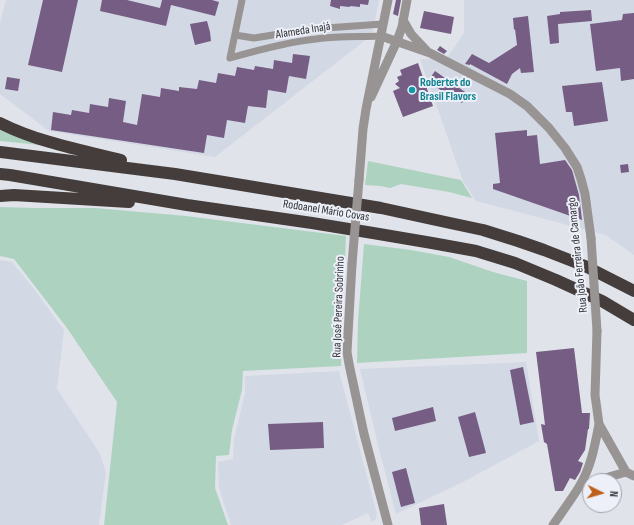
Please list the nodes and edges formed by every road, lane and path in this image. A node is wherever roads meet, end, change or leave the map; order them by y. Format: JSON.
{"nodes":[{"id":1,"x":242,"y":0,"type":"edge"},
{"id":2,"x":388,"y":0,"type":"edge"},
{"id":3,"x":408,"y":0,"type":"edge"},
{"id":4,"x":403,"y":20,"type":"junction"},
{"id":5,"x":383,"y":24,"type":"junction"},
{"id":6,"x":235,"y":35,"type":"junction"},
{"id":7,"x":381,"y":36,"type":"junction"},
{"id":8,"x":397,"y":41,"type":"junction"},
{"id":9,"x":430,"y":53,"type":"junction"},
{"id":10,"x":366,"y":109,"type":"junction"},
{"id":11,"x":0,"y":123,"type":"edge"},
{"id":12,"x":0,"y":152,"type":"edge"},
{"id":13,"x":0,"y":174,"type":"edge"},
{"id":14,"x":175,"y":174,"type":"junction"},
{"id":15,"x":0,"y":196,"type":"edge"},
{"id":16,"x":187,"y":205,"type":"junction"},
{"id":17,"x":634,"y":291,"type":"edge"},
{"id":18,"x":634,"y":320,"type":"edge"},
{"id":19,"x":599,"y":424,"type":"junction"},
{"id":20,"x":630,"y":474,"type":"edge"},
{"id":21,"x":580,"y":485,"type":"joint"},
{"id":22,"x":388,"y":525,"type":"edge"},
{"id":23,"x":553,"y":525,"type":"edge"}],
"edges":[{"from":1,"to":6,"type":"street"},
{"from":2,"to":5,"type":"street","name":"Rua José Pereira Sobrinho"},
{"from":3,"to":4,"type":"street","name":"Rua José Pereira Sobrinho"},
{"from":4,"to":8,"type":"street","name":"Rua José Pereira Sobrinho"},
{"from":4,"to":9,"type":"street"},
{"from":5,"to":6,"type":"street","name":"Alameda Inajá"},
{"from":5,"to":7,"type":"street","name":"Rua José Pereira Sobrinho"},
{"from":6,"to":7,"type":"street","name":"Alameda Inajá"},
{"from":7,"to":8,"type":"street","name":"Rua João Ferreira de Camargo"},
{"from":7,"to":10,"type":"street","name":"Rua José Pereira Sobrinho"},
{"from":8,"to":9,"type":"street","name":"Rua João Ferreira de Camargo"},
{"from":8,"to":10,"type":"street","name":"Rua José Pereira Sobrinho"},
{"from":9,"to":19,"type":"street","name":"Rua João Ferreira de Camargo","bridge":true},
{"from":10,"to":22,"type":"street","name":"Rua José Pereira Sobrinho","bridge":true},
{"from":11,"to":14,"type":"highway"},
{"from":12,"to":14,"type":"highway","name":"Rodoanel Mário Covas"},
{"from":13,"to":16,"type":"highway","name":"Rodoanel Mário Covas"},
{"from":14,"to":17,"type":"highway","name":"Rodoanel Mário Covas"},
{"from":15,"to":16,"type":"highway"},
{"from":16,"to":18,"type":"highway","name":"Rodoanel Mário Covas"},
{"from":19,"to":20,"type":"street","name":"Rua João Ferreira de Camargo"},
{"from":19,"to":21,"type":"street"},
{"from":21,"to":23,"type":"street"}]}
